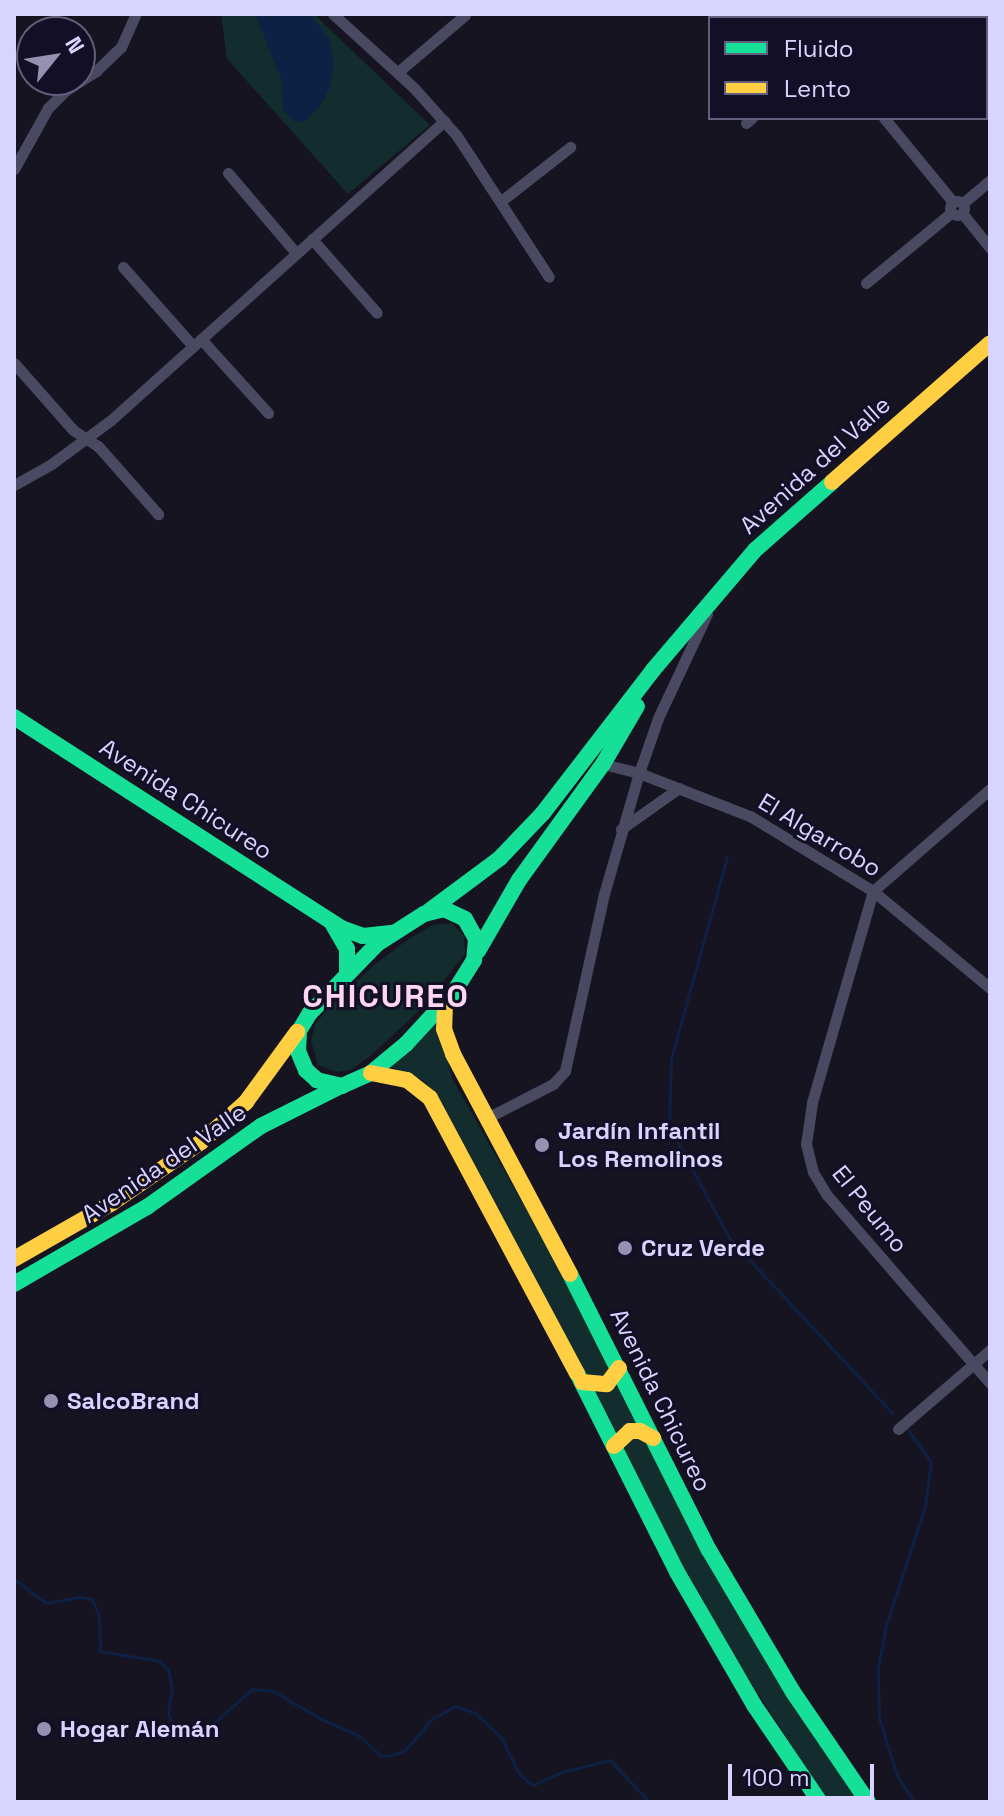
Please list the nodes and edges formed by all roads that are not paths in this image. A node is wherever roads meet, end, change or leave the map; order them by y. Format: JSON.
{"nodes":[{"id":1,"x":136,"y":14,"type":"edge"},
{"id":2,"x":333,"y":14,"type":"edge"},
{"id":3,"x":465,"y":15,"type":"edge"},
{"id":4,"x":398,"y":72,"type":"junction"},
{"id":5,"x":886,"y":120,"type":"edge"},
{"id":6,"x":444,"y":121,"type":"junction"},
{"id":7,"x":570,"y":147,"type":"dead end"},
{"id":8,"x":14,"y":169,"type":"edge"},
{"id":9,"x":228,"y":173,"type":"dead end"},
{"id":10,"x":990,"y":180,"type":"edge"},
{"id":11,"x":501,"y":201,"type":"junction"},
{"id":12,"x":957,"y":208,"type":"junction"},
{"id":13,"x":312,"y":239,"type":"junction"},
{"id":14,"x":990,"y":248,"type":"edge"},
{"id":15,"x":296,"y":253,"type":"junction"},
{"id":16,"x":123,"y":267,"type":"dead end"},
{"id":17,"x":549,"y":277,"type":"dead end"},
{"id":18,"x":866,"y":283,"type":"dead end"},
{"id":19,"x":377,"y":313,"type":"dead end"},
{"id":20,"x":197,"y":342,"type":"junction"},
{"id":21,"x":990,"y":343,"type":"edge"},
{"id":22,"x":14,"y":363,"type":"edge"},
{"id":23,"x":268,"y":413,"type":"dead end"},
{"id":24,"x":87,"y":439,"type":"junction"},
{"id":25,"x":14,"y":485,"type":"edge"},
{"id":26,"x":158,"y":514,"type":"dead end"},
{"id":27,"x":720,"y":588,"type":"junction"},
{"id":28,"x":683,"y":633,"type":"junction"},
{"id":29,"x":14,"y":717,"type":"edge"},
{"id":30,"x":603,"y":764,"type":"junction"},
{"id":31,"x":639,"y":773,"type":"junction"},
{"id":32,"x":679,"y":788,"type":"junction"},
{"id":33,"x":990,"y":789,"type":"edge"},
{"id":34,"x":621,"y":829,"type":"junction"},
{"id":35,"x":873,"y":891,"type":"junction"},
{"id":36,"x":429,"y":911,"type":"junction"},
{"id":37,"x":332,"y":922,"type":"junction"},
{"id":38,"x":396,"y":931,"type":"junction"},
{"id":39,"x":476,"y":953,"type":"junction"},
{"id":40,"x":347,"y":971,"type":"junction"},
{"id":41,"x":990,"y":988,"type":"edge"},
{"id":42,"x":445,"y":1004,"type":"junction"},
{"id":43,"x":302,"y":1024,"type":"junction"},
{"id":44,"x":371,"y":1073,"type":"junction"},
{"id":45,"x":342,"y":1086,"type":"junction"},
{"id":46,"x":485,"y":1119,"type":"junction"},
{"id":47,"x":14,"y":1259,"type":"edge"},
{"id":48,"x":14,"y":1284,"type":"edge"},
{"id":49,"x":990,"y":1350,"type":"edge"},
{"id":50,"x":973,"y":1364,"type":"junction"},
{"id":51,"x":619,"y":1368,"type":"junction"},
{"id":52,"x":582,"y":1382,"type":"junction"},
{"id":53,"x":990,"y":1383,"type":"edge"},
{"id":54,"x":898,"y":1429,"type":"dead end"},
{"id":55,"x":653,"y":1438,"type":"junction"},
{"id":56,"x":614,"y":1446,"type":"junction"},
{"id":57,"x":820,"y":1802,"type":"edge"},
{"id":58,"x":868,"y":1802,"type":"edge"}],
"edges":[{"from":1,"to":8,"type":"street"},
{"from":2,"to":4,"type":"street"},
{"from":3,"to":4,"type":"street"},
{"from":4,"to":6,"type":"street"},
{"from":5,"to":12,"type":"street"},
{"from":6,"to":11,"type":"street"},
{"from":6,"to":13,"type":"street"},
{"from":7,"to":11,"type":"street"},
{"from":9,"to":15,"type":"street"},
{"from":10,"to":12,"type":"street"},
{"from":11,"to":17,"type":"street"},
{"from":12,"to":14,"type":"street"},
{"from":12,"to":18,"type":"street"},
{"from":13,"to":15,"type":"street"},
{"from":13,"to":19,"type":"street"},
{"from":15,"to":20,"type":"street"},
{"from":16,"to":20,"type":"street"},
{"from":20,"to":23,"type":"street"},
{"from":20,"to":24,"type":"street"},
{"from":21,"to":27,"type":"main road","name":"Avenida del Valle"},
{"from":22,"to":24,"type":"street"},
{"from":24,"to":25,"type":"street"},
{"from":24,"to":26,"type":"street"},
{"from":27,"to":28,"type":"main road","name":"Avenida del Valle"},
{"from":27,"to":31,"type":"street"},
{"from":28,"to":30,"type":"main road","name":"Avenida del Valle"},
{"from":28,"to":36,"type":"main road","name":"Avenida del Valle"},
{"from":29,"to":37,"type":"main road","name":"Avenida Chicureo"},
{"from":30,"to":31,"type":"street","name":"El Algarrobo"},
{"from":30,"to":39,"type":"main road","name":"Avenida del Valle"},
{"from":31,"to":32,"type":"street","name":"El Algarrobo"},
{"from":31,"to":34,"type":"street"},
{"from":32,"to":34,"type":"street"},
{"from":32,"to":35,"type":"street","name":"El Algarrobo"},
{"from":33,"to":35,"type":"street"},
{"from":34,"to":46,"type":"street"},
{"from":35,"to":41,"type":"street","name":"El Algarrobo"},
{"from":35,"to":50,"type":"street","name":"El Peumo"},
{"from":36,"to":38,"type":"main road","name":"Avenida del Valle"},
{"from":36,"to":39,"type":"main road"},
{"from":37,"to":38,"type":"main road","name":"Avenida Chicureo"},
{"from":37,"to":40,"type":"main road"},
{"from":38,"to":40,"type":"main road","name":"Avenida del Valle"},
{"from":39,"to":42,"type":"main road","name":"Avenida del Valle"},
{"from":40,"to":43,"type":"main road","name":"Avenida del Valle"},
{"from":42,"to":44,"type":"main road","name":"Avenida del Valle"},
{"from":42,"to":46,"type":"main road","name":"Avenida Chicureo"},
{"from":43,"to":45,"type":"main road"},
{"from":43,"to":47,"type":"main road","name":"Avenida del Valle"},
{"from":44,"to":45,"type":"main road","name":"Avenida del Valle"},
{"from":44,"to":52,"type":"main road"},
{"from":45,"to":48,"type":"main road","name":"Avenida del Valle"},
{"from":46,"to":51,"type":"main road","name":"Avenida Chicureo"},
{"from":49,"to":50,"type":"street"},
{"from":50,"to":53,"type":"street","name":"El Peumo"},
{"from":50,"to":54,"type":"street"},
{"from":51,"to":52,"type":"main road"},
{"from":51,"to":55,"type":"main road","name":"Avenida Chicureo"},
{"from":52,"to":56,"type":"main road"},
{"from":55,"to":56,"type":"main road"},
{"from":55,"to":58,"type":"main road","name":"Avenida Chicureo"},
{"from":56,"to":57,"type":"main road"}]}
